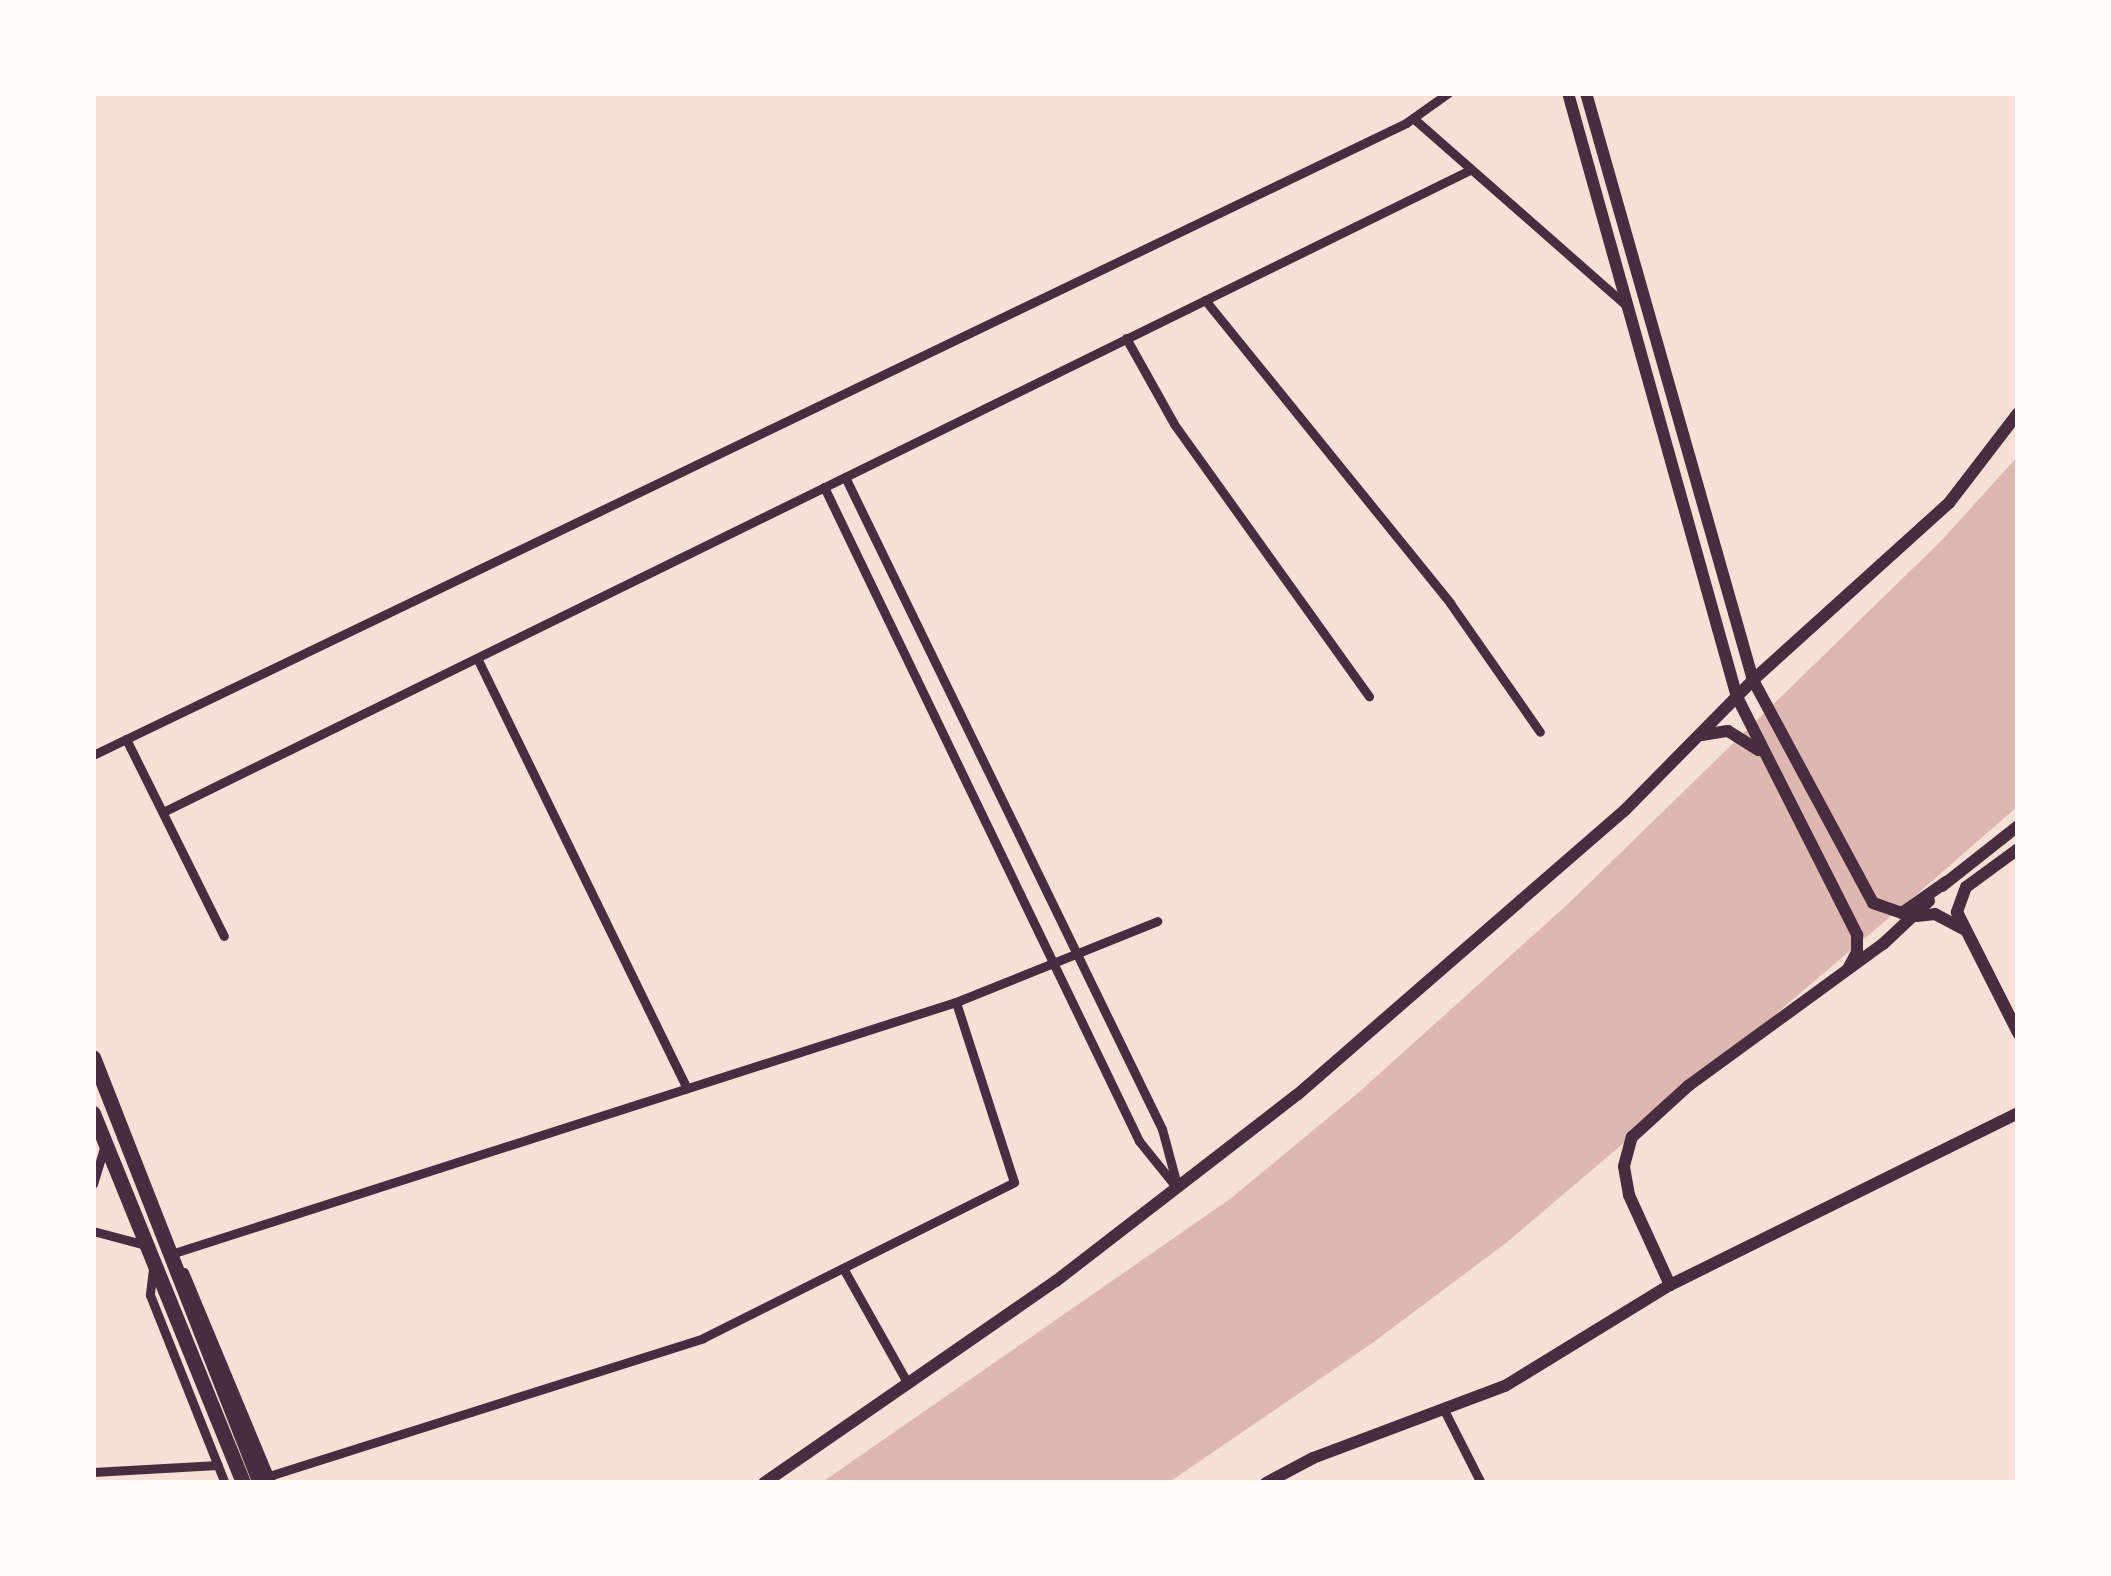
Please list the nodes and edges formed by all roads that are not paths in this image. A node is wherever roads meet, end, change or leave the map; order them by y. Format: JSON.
{"nodes":[{"id":1,"x":1448,"y":93,"type":"edge"},
{"id":2,"x":1568,"y":93,"type":"edge"},
{"id":3,"x":1586,"y":93,"type":"edge"},
{"id":4,"x":1414,"y":118,"type":"junction"},
{"id":5,"x":1470,"y":170,"type":"junction"},
{"id":6,"x":1204,"y":300,"type":"junction"},
{"id":7,"x":1626,"y":305,"type":"junction"},
{"id":8,"x":1126,"y":338,"type":"junction"},
{"id":9,"x":2018,"y":413,"type":"edge"},
{"id":10,"x":845,"y":477,"type":"junction"},
{"id":11,"x":824,"y":487,"type":"junction"},
{"id":12,"x":477,"y":658,"type":"junction"},
{"id":13,"x":1753,"y":680,"type":"junction"},
{"id":14,"x":1369,"y":696,"type":"dead end"},
{"id":15,"x":1737,"y":697,"type":"junction"},
{"id":16,"x":1540,"y":732,"type":"dead end"},
{"id":17,"x":1698,"y":736,"type":"junction"},
{"id":18,"x":127,"y":739,"type":"junction"},
{"id":19,"x":93,"y":755,"type":"edge"},
{"id":20,"x":1768,"y":760,"type":"junction"},
{"id":21,"x":163,"y":812,"type":"junction"},
{"id":22,"x":2013,"y":831,"type":"edge"},
{"id":23,"x":2018,"y":849,"type":"edge"},
{"id":24,"x":1910,"y":914,"type":"junction"},
{"id":25,"x":1156,"y":921,"type":"dead end"},
{"id":26,"x":1964,"y":929,"type":"junction"},
{"id":27,"x":224,"y":936,"type":"dead end"},
{"id":28,"x":1076,"y":953,"type":"junction"},
{"id":29,"x":1054,"y":964,"type":"junction"},
{"id":30,"x":1848,"y":969,"type":"junction"},
{"id":31,"x":956,"y":1002,"type":"junction"},
{"id":32,"x":2018,"y":1033,"type":"edge"},
{"id":33,"x":93,"y":1058,"type":"edge"},
{"id":34,"x":688,"y":1089,"type":"junction"},
{"id":35,"x":93,"y":1113,"type":"edge"},
{"id":36,"x":2018,"y":1113,"type":"edge"},
{"id":37,"x":105,"y":1142,"type":"junction"},
{"id":38,"x":93,"y":1184,"type":"edge"},
{"id":39,"x":1179,"y":1190,"type":"junction"},
{"id":40,"x":93,"y":1232,"type":"edge"},
{"id":41,"x":158,"y":1252,"type":"junction"},
{"id":42,"x":843,"y":1268,"type":"junction"},
{"id":43,"x":1670,"y":1285,"type":"junction"},
{"id":44,"x":181,"y":1304,"type":"junction"},
{"id":45,"x":908,"y":1384,"type":"junction"},
{"id":46,"x":1445,"y":1412,"type":"junction"},
{"id":47,"x":218,"y":1465,"type":"junction"},
{"id":48,"x":93,"y":1472,"type":"edge"},
{"id":49,"x":267,"y":1481,"type":"edge"},
{"id":50,"x":225,"y":1483,"type":"edge"},
{"id":51,"x":243,"y":1483,"type":"edge"},
{"id":52,"x":764,"y":1483,"type":"edge"},
{"id":53,"x":1266,"y":1483,"type":"edge"},
{"id":54,"x":1481,"y":1483,"type":"edge"}],
"edges":[{"from":1,"to":4,"type":"street"},
{"from":2,"to":7,"type":"street"},
{"from":3,"to":13,"type":"street"},
{"from":4,"to":5,"type":"street"},
{"from":4,"to":18,"type":"street"},
{"from":5,"to":6,"type":"street"},
{"from":5,"to":7,"type":"street"},
{"from":6,"to":8,"type":"street"},
{"from":6,"to":16,"type":"street"},
{"from":7,"to":15,"type":"street"},
{"from":8,"to":10,"type":"street"},
{"from":8,"to":14,"type":"street"},
{"from":9,"to":13,"type":"street"},
{"from":10,"to":11,"type":"street"},
{"from":10,"to":28,"type":"street"},
{"from":11,"to":12,"type":"street"},
{"from":11,"to":29,"type":"street"},
{"from":12,"to":21,"type":"street"},
{"from":12,"to":34,"type":"street"},
{"from":13,"to":15,"type":"street"},
{"from":13,"to":24,"type":"street"},
{"from":15,"to":17,"type":"street"},
{"from":15,"to":20,"type":"street"},
{"from":17,"to":20,"type":"street"},
{"from":17,"to":39,"type":"street"},
{"from":18,"to":19,"type":"street"},
{"from":18,"to":21,"type":"street"},
{"from":20,"to":30,"type":"street"},
{"from":21,"to":27,"type":"street"},
{"from":22,"to":24,"type":"street"},
{"from":23,"to":26,"type":"street"},
{"from":24,"to":26,"type":"street"},
{"from":24,"to":30,"type":"street"},
{"from":25,"to":28,"type":"street"},
{"from":26,"to":32,"type":"street"},
{"from":28,"to":29,"type":"street"},
{"from":28,"to":39,"type":"street"},
{"from":29,"to":31,"type":"street"},
{"from":29,"to":39,"type":"street"},
{"from":30,"to":43,"type":"street"},
{"from":31,"to":34,"type":"street"},
{"from":31,"to":42,"type":"street"},
{"from":33,"to":41,"type":"main road"},
{"from":34,"to":41,"type":"street"},
{"from":35,"to":37,"type":"main road"},
{"from":36,"to":43,"type":"street"},
{"from":37,"to":38,"type":"street"},
{"from":37,"to":41,"type":"main road"},
{"from":39,"to":45,"type":"street"},
{"from":40,"to":41,"type":"street"},
{"from":41,"to":44,"type":"main road"},
{"from":41,"to":47,"type":"street"},
{"from":41,"to":49,"type":"street"},
{"from":42,"to":45,"type":"street"},
{"from":42,"to":49,"type":"street"},
{"from":43,"to":46,"type":"street"},
{"from":44,"to":49,"type":"main road"},
{"from":44,"to":51,"type":"main road"},
{"from":45,"to":52,"type":"street"},
{"from":46,"to":53,"type":"street"},
{"from":46,"to":54,"type":"street"},
{"from":47,"to":48,"type":"street"},
{"from":47,"to":50,"type":"street"}]}
